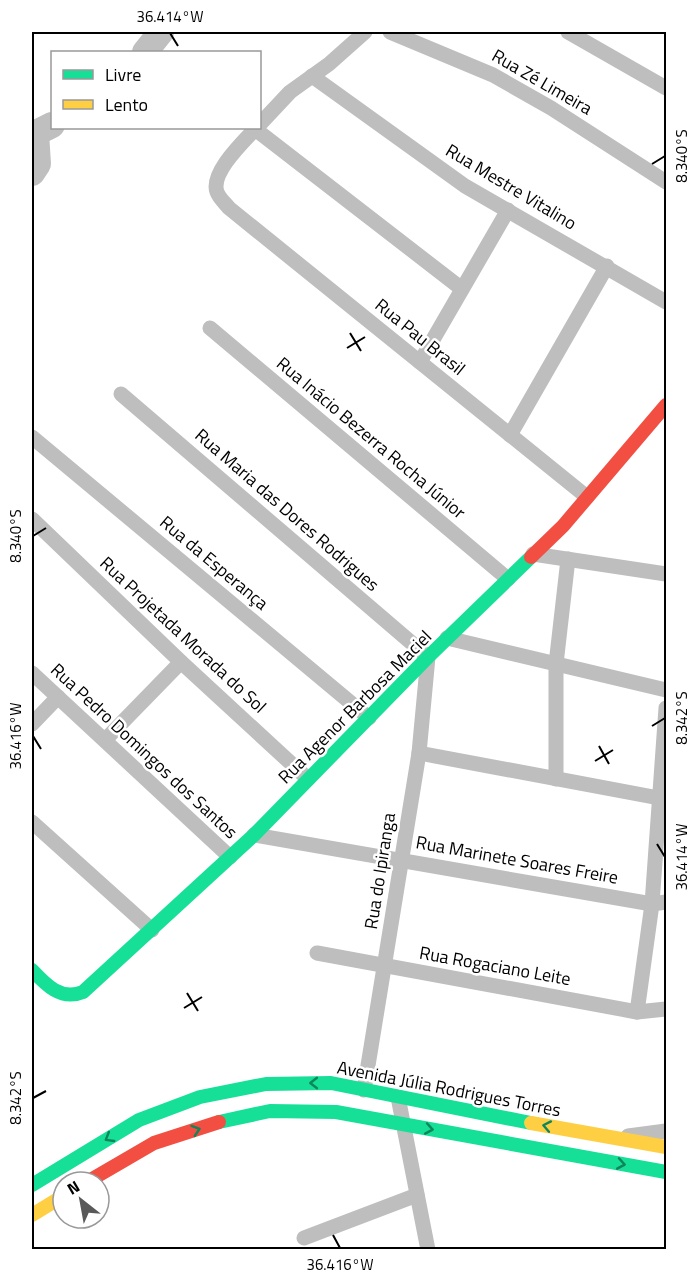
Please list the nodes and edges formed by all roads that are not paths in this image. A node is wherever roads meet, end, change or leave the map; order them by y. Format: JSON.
{"nodes":[{"id":1,"x":365,"y":32,"type":"edge"},
{"id":2,"x":390,"y":32,"type":"edge"},
{"id":3,"x":567,"y":32,"type":"edge"},
{"id":4,"x":312,"y":76,"type":"junction"},
{"id":5,"x":666,"y":88,"type":"edge"},
{"id":6,"x":261,"y":123,"type":"edge"},
{"id":7,"x":255,"y":129,"type":"edge"},
{"id":8,"x":260,"y":129,"type":"edge"},
{"id":9,"x":666,"y":182,"type":"edge"},
{"id":10,"x":508,"y":210,"type":"junction"},
{"id":11,"x":607,"y":266,"type":"junction"},
{"id":12,"x":462,"y":289,"type":"junction"},
{"id":13,"x":666,"y":302,"type":"edge"},
{"id":14,"x":210,"y":328,"type":"dead end"},
{"id":15,"x":420,"y":362,"type":"junction"},
{"id":16,"x":121,"y":394,"type":"dead end"},
{"id":17,"x":666,"y":405,"type":"edge"},
{"id":18,"x":510,"y":435,"type":"junction"},
{"id":19,"x":33,"y":438,"type":"edge"},
{"id":20,"x":587,"y":497,"type":"junction"},
{"id":21,"x":32,"y":519,"type":"edge"},
{"id":22,"x":533,"y":554,"type":"junction"},
{"id":23,"x":568,"y":559,"type":"junction"},
{"id":24,"x":666,"y":574,"type":"edge"},
{"id":25,"x":508,"y":579,"type":"junction"},
{"id":26,"x":447,"y":638,"type":"junction"},
{"id":27,"x":428,"y":657,"type":"junction"},
{"id":28,"x":181,"y":662,"type":"junction"},
{"id":29,"x":556,"y":664,"type":"junction"},
{"id":30,"x":32,"y":673,"type":"edge"},
{"id":31,"x":666,"y":690,"type":"edge"},
{"id":32,"x":58,"y":698,"type":"junction"},
{"id":33,"x":666,"y":708,"type":"edge"},
{"id":34,"x":369,"y":718,"type":"junction"},
{"id":35,"x":32,"y":724,"type":"edge"},
{"id":36,"x":105,"y":740,"type":"junction"},
{"id":37,"x":419,"y":753,"type":"junction"},
{"id":38,"x":308,"y":779,"type":"junction"},
{"id":39,"x":556,"y":779,"type":"junction"},
{"id":40,"x":663,"y":797,"type":"edge"},
{"id":41,"x":32,"y":822,"type":"edge"},
{"id":42,"x":254,"y":834,"type":"junction"},
{"id":43,"x":230,"y":857,"type":"junction"},
{"id":44,"x":402,"y":860,"type":"junction"},
{"id":45,"x":659,"y":903,"type":"edge"},
{"id":46,"x":152,"y":930,"type":"junction"},
{"id":47,"x":317,"y":953,"type":"dead end"},
{"id":48,"x":385,"y":966,"type":"junction"},
{"id":49,"x":32,"y":970,"type":"edge"},
{"id":50,"x":666,"y":1009,"type":"edge"},
{"id":51,"x":637,"y":1012,"type":"junction"},
{"id":52,"x":338,"y":1084,"type":"junction"},
{"id":53,"x":364,"y":1090,"type":"junction"},
{"id":54,"x":398,"y":1096,"type":"junction"},
{"id":55,"x":336,"y":1113,"type":"junction"},
{"id":56,"x":142,"y":1119,"type":"junction"},
{"id":57,"x":405,"y":1125,"type":"junction"},
{"id":58,"x":666,"y":1131,"type":"edge"},
{"id":59,"x":574,"y":1132,"type":"junction"},
{"id":60,"x":613,"y":1137,"type":"junction"},
{"id":61,"x":154,"y":1143,"type":"junction"},
{"id":62,"x":666,"y":1147,"type":"edge"},
{"id":63,"x":569,"y":1154,"type":"junction"},
{"id":64,"x":108,"y":1170,"type":"edge"},
{"id":65,"x":666,"y":1172,"type":"edge"},
{"id":66,"x":32,"y":1185,"type":"edge"},
{"id":67,"x":417,"y":1195,"type":"junction"},
{"id":68,"x":51,"y":1203,"type":"edge"},
{"id":69,"x":32,"y":1215,"type":"edge"},
{"id":70,"x":304,"y":1238,"type":"dead end"},
{"id":71,"x":428,"y":1250,"type":"edge"}],
"edges":[{"from":1,"to":4,"type":"street"},
{"from":2,"to":9,"type":"street","name":"Rua Zé Limeira"},
{"from":3,"to":5,"type":"street"},
{"from":4,"to":6,"type":"street"},
{"from":4,"to":10,"type":"street","name":"Rua Mestre Vitalino"},
{"from":7,"to":15,"type":"street","name":"Rua Pau Brasil"},
{"from":8,"to":12,"type":"street"},
{"from":10,"to":11,"type":"street","name":"Rua Mestre Vitalino"},
{"from":10,"to":12,"type":"street"},
{"from":11,"to":13,"type":"street","name":"Rua Mestre Vitalino"},
{"from":11,"to":18,"type":"street"},
{"from":12,"to":15,"type":"street"},
{"from":14,"to":25,"type":"street","name":"Rua Inácio Bezerra Rocha Júnior"},
{"from":15,"to":18,"type":"street","name":"Rua Pau Brasil"},
{"from":16,"to":27,"type":"street","name":"Rua Maria das Dores Rodrigues"},
{"from":17,"to":20,"type":"main road","name":"Rua Agenor Barbosa Maciel"},
{"from":18,"to":20,"type":"street","name":"Rua Pau Brasil"},
{"from":19,"to":34,"type":"street","name":"Rua da Esperança"},
{"from":20,"to":22,"type":"main road","name":"Rua Agenor Barbosa Maciel"},
{"from":21,"to":28,"type":"street","name":"Rua Projetada Morada do Sol"},
{"from":22,"to":23,"type":"street"},
{"from":22,"to":25,"type":"main road","name":"Rua Agenor Barbosa Maciel"},
{"from":23,"to":24,"type":"street"},
{"from":23,"to":29,"type":"street"},
{"from":25,"to":26,"type":"main road","name":"Rua Agenor Barbosa Maciel"},
{"from":26,"to":27,"type":"main road","name":"Rua Agenor Barbosa Maciel"},
{"from":26,"to":29,"type":"street"},
{"from":27,"to":34,"type":"main road","name":"Rua Agenor Barbosa Maciel"},
{"from":27,"to":37,"type":"street","name":"Rua do Ipiranga"},
{"from":28,"to":36,"type":"street"},
{"from":28,"to":38,"type":"street","name":"Rua Projetada Morada do Sol"},
{"from":29,"to":31,"type":"street"},
{"from":29,"to":39,"type":"street"},
{"from":30,"to":32,"type":"street","name":"Rua Pedro Domingos dos Santos"},
{"from":32,"to":35,"type":"street"},
{"from":32,"to":36,"type":"street","name":"Rua Pedro Domingos dos Santos"},
{"from":33,"to":40,"type":"street"},
{"from":34,"to":38,"type":"main road","name":"Rua Agenor Barbosa Maciel"},
{"from":36,"to":43,"type":"street","name":"Rua Pedro Domingos dos Santos"},
{"from":37,"to":39,"type":"street"},
{"from":37,"to":44,"type":"street","name":"Rua do Ipiranga"},
{"from":38,"to":42,"type":"main road","name":"Rua Agenor Barbosa Maciel"},
{"from":39,"to":40,"type":"street"},
{"from":40,"to":45,"type":"street"},
{"from":41,"to":46,"type":"street"},
{"from":42,"to":43,"type":"main road","name":"Rua Agenor Barbosa Maciel"},
{"from":42,"to":44,"type":"street","name":"Rua Marinete Soares Freire"},
{"from":43,"to":46,"type":"main road","name":"Rua Agenor Barbosa Maciel"},
{"from":44,"to":45,"type":"street","name":"Rua Marinete Soares Freire"},
{"from":44,"to":48,"type":"street","name":"Rua do Ipiranga"},
{"from":45,"to":51,"type":"street"},
{"from":46,"to":49,"type":"main road","name":"Rua Agenor Barbosa Maciel"},
{"from":47,"to":48,"type":"street","name":"Rua Rogaciano Leite"},
{"from":48,"to":51,"type":"street","name":"Rua Rogaciano Leite"},
{"from":48,"to":53,"type":"street","name":"Rua do Ipiranga"},
{"from":50,"to":51,"type":"street","name":"Rua Rogaciano Leite"},
{"from":52,"to":53,"type":"main road","name":"Avenida Júlia Rodrigues Torres"},
{"from":52,"to":55,"type":"main road"},
{"from":52,"to":56,"type":"main road","name":"Avenida Júlia Rodrigues Torres","one_way":true},
{"from":53,"to":54,"type":"main road","name":"Avenida Júlia Rodrigues Torres"},
{"from":54,"to":57,"type":"street"},
{"from":59,"to":54,"type":"main road","name":"Avenida Júlia Rodrigues Torres","one_way":true},
{"from":55,"to":57,"type":"main road"},
{"from":61,"to":55,"type":"main road","one_way":true},
{"from":56,"to":61,"type":"main road"},
{"from":56,"to":66,"type":"main road","name":"Avenida Júlia Rodrigues Torres","one_way":true},
{"from":57,"to":63,"type":"main road","one_way":true},
{"from":57,"to":67,"type":"street"},
{"from":58,"to":60,"type":"street"},
{"from":59,"to":60,"type":"main road","name":"Avenida Júlia Rodrigues Torres"},
{"from":59,"to":63,"type":"main road"},
{"from":60,"to":62,"type":"main road","name":"Avenida Júlia Rodrigues Torres"},
{"from":61,"to":64,"type":"main road"},
{"from":63,"to":65,"type":"main road","one_way":true},
{"from":67,"to":70,"type":"street"},
{"from":67,"to":71,"type":"street"},
{"from":68,"to":69,"type":"main road"}]}
